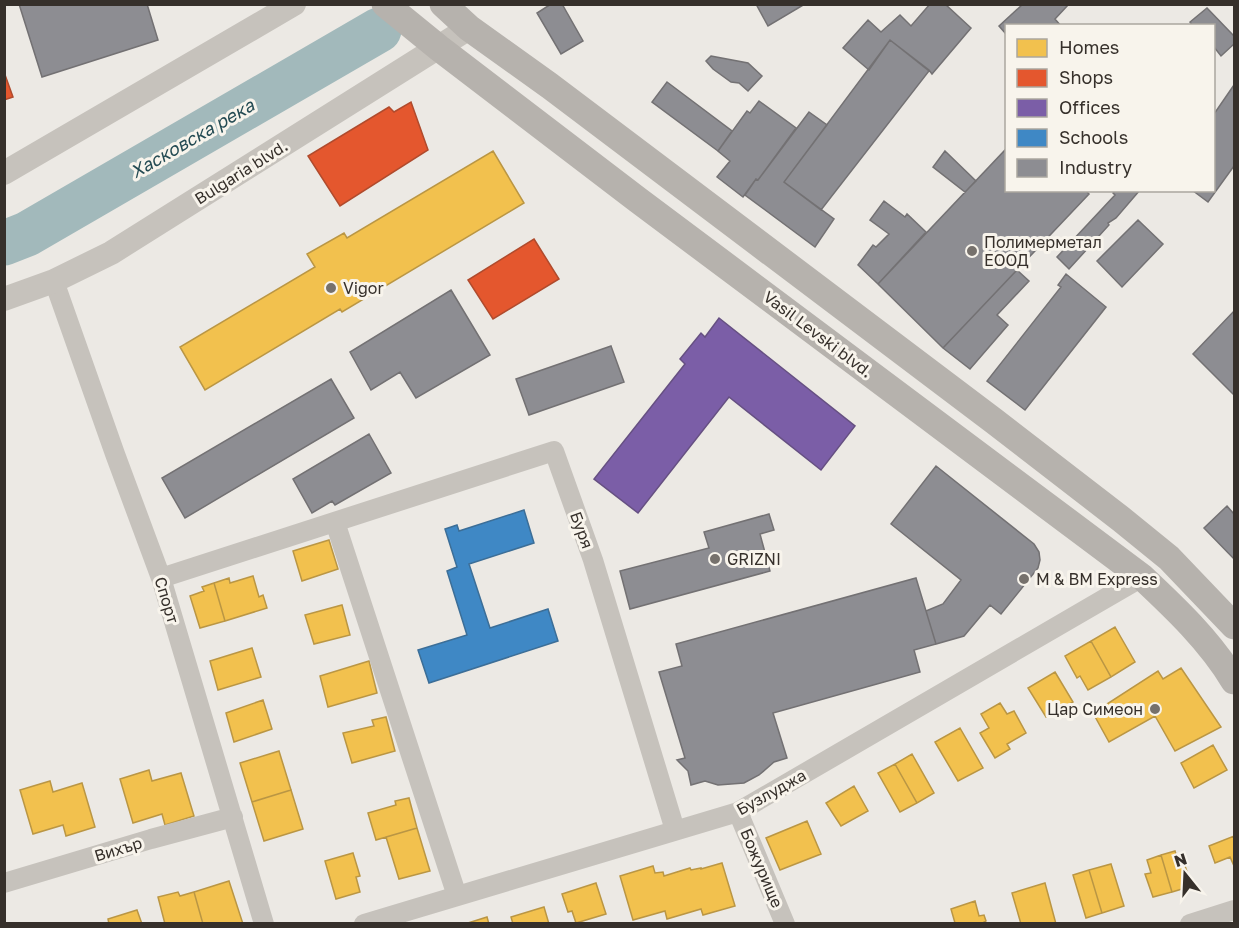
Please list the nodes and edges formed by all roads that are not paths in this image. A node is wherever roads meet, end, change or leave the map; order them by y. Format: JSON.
{"nodes":[{"id":1,"x":294,"y":4,"type":"edge"},
{"id":2,"x":386,"y":4,"type":"edge"},
{"id":3,"x":443,"y":4,"type":"edge"},
{"id":4,"x":469,"y":28,"type":"junction"},
{"id":5,"x":439,"y":48,"type":"junction"},
{"id":6,"x":4,"y":173,"type":"edge"},
{"id":7,"x":54,"y":281,"type":"junction"},
{"id":8,"x":4,"y":299,"type":"edge"},
{"id":9,"x":335,"y":522,"type":"junction"},
{"id":10,"x":1142,"y":577,"type":"junction"},
{"id":11,"x":162,"y":578,"type":"junction"},
{"id":12,"x":1234,"y":626,"type":"edge"},
{"id":13,"x":1234,"y":681,"type":"edge"},
{"id":14,"x":738,"y":812,"type":"junction"},
{"id":15,"x":233,"y":817,"type":"junction"},
{"id":16,"x":675,"y":830,"type":"junction"},
{"id":17,"x":4,"y":883,"type":"edge"},
{"id":18,"x":457,"y":896,"type":"junction"},
{"id":19,"x":1234,"y":910,"type":"edge"},
{"id":20,"x":264,"y":924,"type":"edge"},
{"id":21,"x":364,"y":924,"type":"edge"},
{"id":22,"x":785,"y":924,"type":"edge"},
{"id":23,"x":1190,"y":924,"type":"edge"}],
"edges":[{"from":1,"to":6,"type":"street"},
{"from":2,"to":5,"type":"main road","name":"Vasil Levski blvd."},
{"from":3,"to":4,"type":"main road"},
{"from":4,"to":5,"type":"street","name":"Bulgaria blvd."},
{"from":4,"to":12,"type":"main road"},
{"from":5,"to":7,"type":"street","name":"Bulgaria blvd."},
{"from":5,"to":10,"type":"main road","name":"Vasil Levski blvd."},
{"from":7,"to":8,"type":"street","name":"Bulgaria blvd."},
{"from":7,"to":11,"type":"street","name":"Спорт"},
{"from":9,"to":11,"type":"street","name":"Буря"},
{"from":9,"to":16,"type":"street","name":"Буря"},
{"from":9,"to":18,"type":"street"},
{"from":10,"to":13,"type":"main road","name":"Vasil Levski blvd."},
{"from":10,"to":14,"type":"street","name":"Бузлуджа"},
{"from":11,"to":15,"type":"street","name":"Спорт"},
{"from":14,"to":16,"type":"street","name":"Бузлуджа"},
{"from":14,"to":22,"type":"street","name":"Божурище"},
{"from":15,"to":17,"type":"street","name":"Вихър"},
{"from":15,"to":20,"type":"street","name":"Спорт"},
{"from":16,"to":18,"type":"street","name":"Бузлуджа"},
{"from":18,"to":21,"type":"street","name":"Бузлуджа"},
{"from":19,"to":23,"type":"street"}]}
